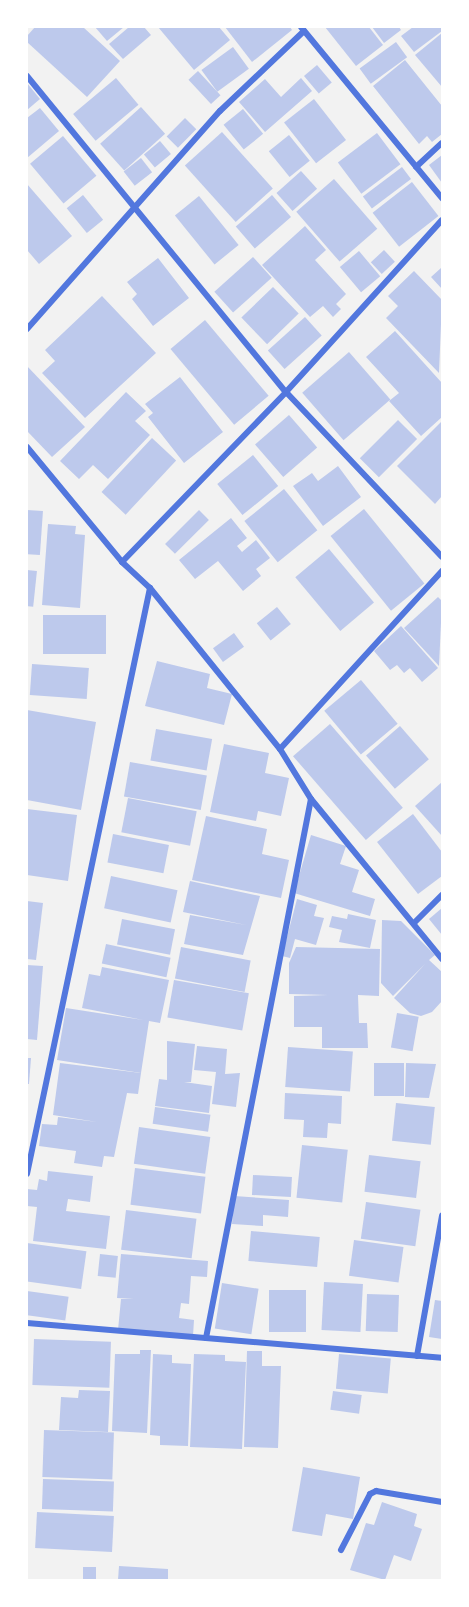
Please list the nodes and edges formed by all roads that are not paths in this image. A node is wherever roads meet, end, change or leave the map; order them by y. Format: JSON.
{"nodes":[{"id":1,"x":303,"y":29,"type":"edge"},
{"id":2,"x":27,"y":76,"type":"edge"},
{"id":3,"x":442,"y":143,"type":"edge"},
{"id":4,"x":416,"y":167,"type":"junction"},
{"id":5,"x":442,"y":198,"type":"edge"},
{"id":6,"x":136,"y":207,"type":"junction"},
{"id":7,"x":442,"y":220,"type":"edge"},
{"id":8,"x":27,"y":329,"type":"edge"},
{"id":9,"x":286,"y":392,"type":"junction"},
{"id":10,"x":27,"y":447,"type":"edge"},
{"id":11,"x":442,"y":557,"type":"edge"},
{"id":12,"x":122,"y":562,"type":"junction"},
{"id":13,"x":442,"y":572,"type":"edge"},
{"id":14,"x":150,"y":588,"type":"junction"},
{"id":15,"x":280,"y":749,"type":"junction"},
{"id":16,"x":311,"y":799,"type":"junction"},
{"id":17,"x":442,"y":895,"type":"edge"},
{"id":18,"x":414,"y":923,"type":"junction"},
{"id":19,"x":442,"y":959,"type":"edge"},
{"id":20,"x":27,"y":1174,"type":"edge"},
{"id":21,"x":442,"y":1215,"type":"edge"},
{"id":22,"x":27,"y":1323,"type":"edge"},
{"id":23,"x":206,"y":1338,"type":"junction"},
{"id":24,"x":417,"y":1356,"type":"junction"},
{"id":25,"x":442,"y":1358,"type":"edge"},
{"id":26,"x":442,"y":1502,"type":"edge"},
{"id":27,"x":341,"y":1550,"type":"dead end"}],
"edges":[{"from":1,"to":4,"type":"street"},
{"from":1,"to":6,"type":"street"},
{"from":2,"to":6,"type":"street"},
{"from":3,"to":4,"type":"street"},
{"from":4,"to":5,"type":"street"},
{"from":6,"to":8,"type":"street"},
{"from":6,"to":9,"type":"street"},
{"from":7,"to":9,"type":"street"},
{"from":9,"to":11,"type":"street"},
{"from":9,"to":12,"type":"street"},
{"from":10,"to":12,"type":"street"},
{"from":12,"to":14,"type":"street"},
{"from":13,"to":15,"type":"street"},
{"from":14,"to":15,"type":"street"},
{"from":14,"to":20,"type":"street"},
{"from":15,"to":16,"type":"street"},
{"from":16,"to":18,"type":"street"},
{"from":16,"to":23,"type":"street"},
{"from":17,"to":18,"type":"street"},
{"from":18,"to":19,"type":"street"},
{"from":21,"to":24,"type":"street"},
{"from":22,"to":23,"type":"street"},
{"from":23,"to":24,"type":"street"},
{"from":24,"to":25,"type":"street"},
{"from":26,"to":27,"type":"street"}]}
